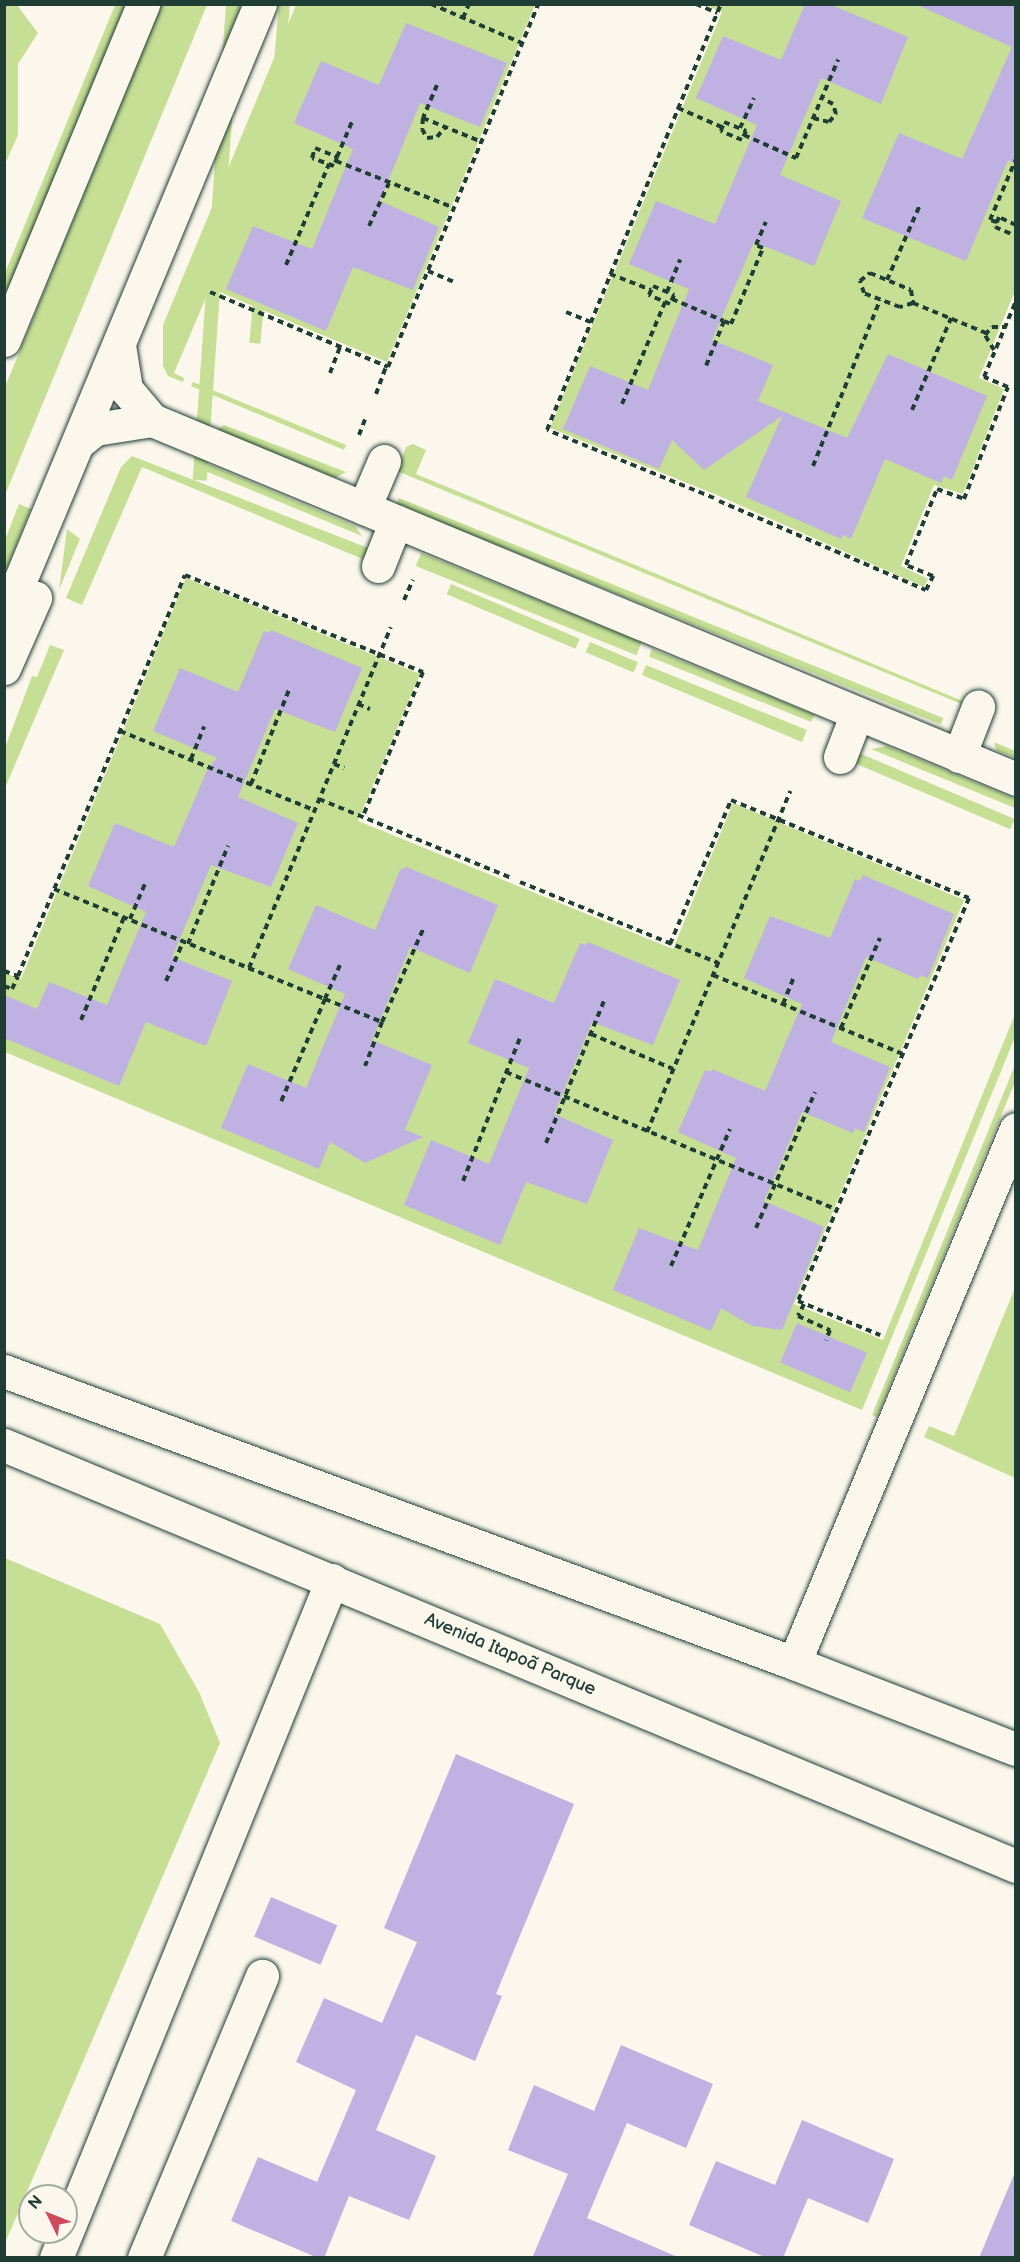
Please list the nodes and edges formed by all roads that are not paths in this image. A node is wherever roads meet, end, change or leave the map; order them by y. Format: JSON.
{"nodes":[{"id":1,"x":143,"y":4,"type":"edge"},
{"id":2,"x":260,"y":4,"type":"edge"},
{"id":3,"x":4,"y":340,"type":"edge"},
{"id":4,"x":119,"y":345,"type":"junction"},
{"id":5,"x":152,"y":420,"type":"junction"},
{"id":6,"x":79,"y":442,"type":"junction"},
{"id":7,"x":384,"y":461,"type":"dead end"},
{"id":8,"x":364,"y":508,"type":"junction"},
{"id":9,"x":48,"y":517,"type":"junction"},
{"id":10,"x":396,"y":521,"type":"junction"},
{"id":11,"x":378,"y":566,"type":"dead end"},
{"id":12,"x":4,"y":619,"type":"edge"},
{"id":13,"x":4,"y":669,"type":"edge"},
{"id":14,"x":978,"y":707,"type":"dead end"},
{"id":15,"x":857,"y":713,"type":"junction"},
{"id":16,"x":959,"y":756,"type":"junction"},
{"id":17,"x":840,"y":758,"type":"dead end"},
{"id":18,"x":1016,"y":779,"type":"edge"},
{"id":19,"x":1016,"y":1129,"type":"edge"},
{"id":20,"x":4,"y":1371,"type":"edge"},
{"id":21,"x":4,"y":1445,"type":"edge"},
{"id":22,"x":332,"y":1580,"type":"junction"},
{"id":23,"x":794,"y":1663,"type":"junction"},
{"id":24,"x":1016,"y":1749,"type":"edge"},
{"id":25,"x":1016,"y":1866,"type":"edge"},
{"id":26,"x":262,"y":1976,"type":"dead end"},
{"id":27,"x":56,"y":2258,"type":"edge"},
{"id":28,"x":144,"y":2258,"type":"edge"}],
"edges":[{"from":1,"to":3,"type":"street"},
{"from":2,"to":4,"type":"street"},
{"from":4,"to":5,"type":"street"},
{"from":4,"to":6,"type":"street"},
{"from":5,"to":6,"type":"street"},
{"from":5,"to":8,"type":"street"},
{"from":6,"to":9,"type":"street"},
{"from":7,"to":8,"type":"street"},
{"from":8,"to":10,"type":"street"},
{"from":9,"to":12,"type":"street"},
{"from":9,"to":13,"type":"street"},
{"from":10,"to":11,"type":"street"},
{"from":10,"to":15,"type":"street"},
{"from":14,"to":16,"type":"street"},
{"from":15,"to":16,"type":"street"},
{"from":15,"to":17,"type":"street"},
{"from":16,"to":18,"type":"street"},
{"from":19,"to":23,"type":"street"},
{"from":20,"to":23,"type":"street"},
{"from":21,"to":22,"type":"street","name":"Avenida Itapoã Parque"},
{"from":22,"to":25,"type":"street","name":"Avenida Itapoã Parque"},
{"from":22,"to":27,"type":"street"},
{"from":23,"to":24,"type":"street"},
{"from":26,"to":28,"type":"street"}]}
